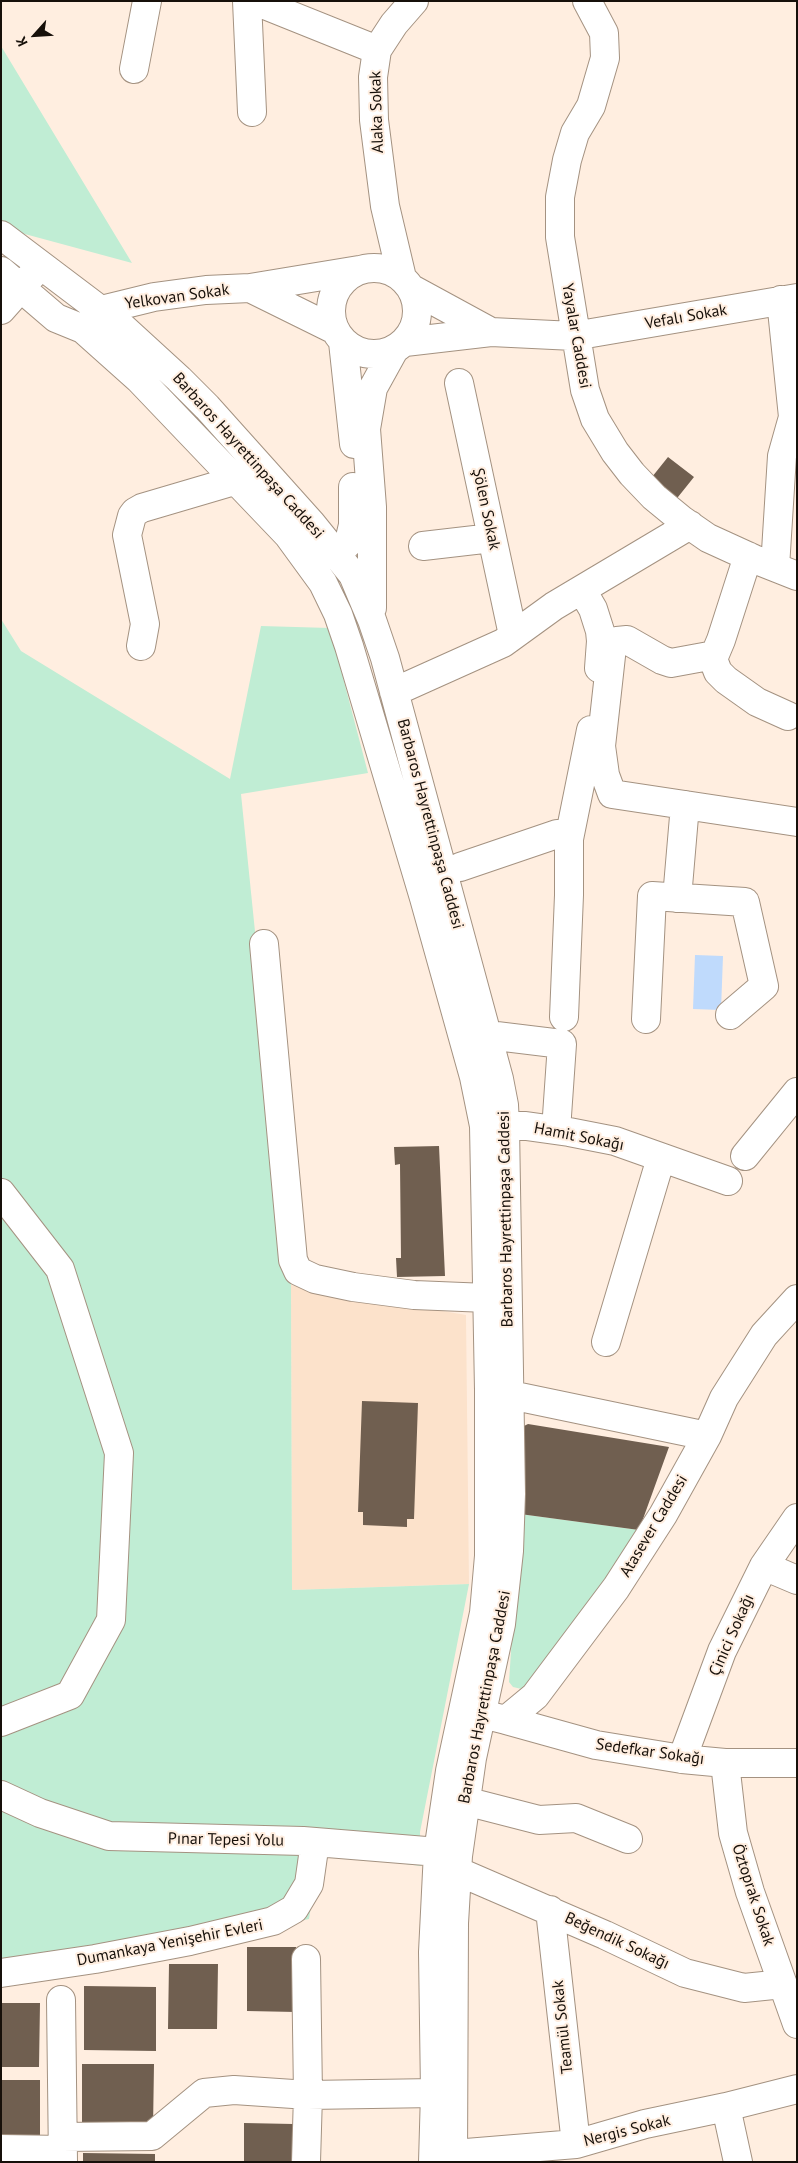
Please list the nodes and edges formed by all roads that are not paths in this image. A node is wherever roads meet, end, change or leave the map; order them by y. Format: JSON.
{"nodes":[{"id":1,"x":147,"y":1,"type":"edge"},
{"id":2,"x":248,"y":1,"type":"edge"},
{"id":3,"x":255,"y":1,"type":"edge"},
{"id":4,"x":414,"y":1,"type":"edge"},
{"id":5,"x":587,"y":1,"type":"edge"},
{"id":6,"x":377,"y":50,"type":"junction"},
{"id":7,"x":134,"y":69,"type":"dead end"},
{"id":8,"x":252,"y":112,"type":"dead end"},
{"id":9,"x":385,"y":206,"type":"junction"},
{"id":10,"x":1,"y":235,"type":"edge"},
{"id":11,"x":40,"y":265,"type":"junction"},
{"id":12,"x":365,"y":269,"type":"junction"},
{"id":13,"x":11,"y":280,"type":"edge"},
{"id":14,"x":407,"y":283,"type":"junction"},
{"id":15,"x":250,"y":288,"type":"junction"},
{"id":16,"x":789,"y":299,"type":"edge"},
{"id":17,"x":1,"y":310,"type":"edge"},
{"id":18,"x":92,"y":319,"type":"junction"},
{"id":19,"x":491,"y":332,"type":"junction"},
{"id":20,"x":339,"y":336,"type":"junction"},
{"id":21,"x":574,"y":336,"type":"junction"},
{"id":22,"x":400,"y":346,"type":"junction"},
{"id":23,"x":459,"y":383,"type":"dead end"},
{"id":24,"x":237,"y":480,"type":"junction"},
{"id":25,"x":690,"y":525,"type":"junction"},
{"id":26,"x":492,"y":538,"type":"junction"},
{"id":27,"x":423,"y":546,"type":"dead end"},
{"id":28,"x":336,"y":555,"type":"junction"},
{"id":29,"x":748,"y":556,"type":"junction"},
{"id":30,"x":786,"y":572,"type":"edge"},
{"id":31,"x":582,"y":590,"type":"junction"},
{"id":32,"x":372,"y":620,"type":"junction"},
{"id":33,"x":514,"y":635,"type":"junction"},
{"id":34,"x":141,"y":646,"type":"dead end"},
{"id":35,"x":713,"y":659,"type":"junction"},
{"id":36,"x":394,"y":692,"type":"junction"},
{"id":37,"x":788,"y":716,"type":"dead end"},
{"id":38,"x":685,"y":805,"type":"junction"},
{"id":39,"x":797,"y":822,"type":"edge"},
{"id":40,"x":570,"y":834,"type":"junction"},
{"id":41,"x":460,"y":867,"type":"dead end"},
{"id":42,"x":677,"y":898,"type":"junction"},
{"id":43,"x":264,"y":944,"type":"dead end"},
{"id":44,"x":730,"y":1015,"type":"dead end"},
{"id":45,"x":564,"y":1017,"type":"dead end"},
{"id":46,"x":646,"y":1019,"type":"dead end"},
{"id":47,"x":488,"y":1035,"type":"junction"},
{"id":48,"x":797,"y":1092,"type":"edge"},
{"id":49,"x":495,"y":1126,"type":"junction"},
{"id":50,"x":556,"y":1130,"type":"junction"},
{"id":51,"x":745,"y":1156,"type":"dead end"},
{"id":52,"x":661,"y":1158,"type":"junction"},
{"id":53,"x":728,"y":1182,"type":"dead end"},
{"id":54,"x":1,"y":1193,"type":"edge"},
{"id":55,"x":487,"y":1298,"type":"junction"},
{"id":56,"x":797,"y":1299,"type":"edge"},
{"id":57,"x":606,"y":1342,"type":"dead end"},
{"id":58,"x":499,"y":1392,"type":"junction"},
{"id":59,"x":707,"y":1436,"type":"junction"},
{"id":60,"x":797,"y":1518,"type":"edge"},
{"id":61,"x":764,"y":1566,"type":"junction"},
{"id":62,"x":797,"y":1580,"type":"edge"},
{"id":63,"x":494,"y":1717,"type":"junction"},
{"id":64,"x":1,"y":1722,"type":"edge"},
{"id":65,"x":682,"y":1759,"type":"junction"},
{"id":66,"x":725,"y":1763,"type":"junction"},
{"id":67,"x":796,"y":1764,"type":"edge"},
{"id":68,"x":1,"y":1795,"type":"edge"},
{"id":69,"x":465,"y":1801,"type":"junction"},
{"id":70,"x":628,"y":1839,"type":"dead end"},
{"id":71,"x":315,"y":1842,"type":"junction"},
{"id":72,"x":451,"y":1860,"type":"junction"},
{"id":73,"x":550,"y":1910,"type":"junction"},
{"id":74,"x":306,"y":1959,"type":"dead end"},
{"id":75,"x":1,"y":1974,"type":"edge"},
{"id":76,"x":783,"y":1984,"type":"junction"},
{"id":77,"x":61,"y":2000,"type":"dead end"},
{"id":78,"x":797,"y":2024,"type":"edge"},
{"id":79,"x":797,"y":2089,"type":"edge"},
{"id":80,"x":435,"y":2093,"type":"junction"},
{"id":81,"x":308,"y":2095,"type":"junction"},
{"id":82,"x":726,"y":2107,"type":"junction"},
{"id":83,"x":1,"y":2149,"type":"edge"},
{"id":84,"x":581,"y":2149,"type":"edge"},
{"id":85,"x":63,"y":2150,"type":"edge"},
{"id":86,"x":447,"y":2159,"type":"edge"},
{"id":87,"x":306,"y":2162,"type":"edge"},
{"id":88,"x":738,"y":2162,"type":"edge"}],
"edges":[{"from":1,"to":7,"type":"street"},
{"from":2,"to":8,"type":"street"},
{"from":3,"to":6,"type":"street"},
{"from":4,"to":6,"type":"street","name":"Alaka Sokak"},
{"from":5,"to":21,"type":"street","name":"Yayalar Caddesi"},
{"from":6,"to":9,"type":"street","name":"Alaka Sokak"},
{"from":9,"to":12,"type":"street"},
{"from":9,"to":14,"type":"street"},
{"from":10,"to":11,"type":"street","name":"Barbaros Hayrettinpaşa Caddesi"},
{"from":11,"to":13,"type":"street"},
{"from":11,"to":18,"type":"street","name":"Barbaros Hayrettinpaşa Caddesi"},
{"from":12,"to":14,"type":"street"},
{"from":12,"to":15,"type":"street","name":"Yelkovan Sokak"},
{"from":12,"to":20,"type":"street"},
{"from":13,"to":17,"type":"street"},
{"from":13,"to":18,"type":"street","name":"Barbaros Hayrettinpaşa Caddesi"},
{"from":14,"to":19,"type":"street"},
{"from":14,"to":22,"type":"street"},
{"from":15,"to":18,"type":"street","name":"Yelkovan Sokak"},
{"from":15,"to":20,"type":"street"},
{"from":16,"to":21,"type":"street","name":"Vefalı Sokak"},
{"from":16,"to":30,"type":"street"},
{"from":18,"to":24,"type":"street","name":"Barbaros Hayrettinpaşa Caddesi"},
{"from":18,"to":28,"type":"street","name":"Barbaros Hayrettinpaşa Caddesi"},
{"from":19,"to":21,"type":"street","name":"Vefalı Sokak"},
{"from":19,"to":22,"type":"street","name":"Vefalı Sokak"},
{"from":20,"to":22,"type":"street"},
{"from":20,"to":28,"type":"street"},
{"from":21,"to":25,"type":"street","name":"Yayalar Caddesi"},
{"from":22,"to":32,"type":"street"},
{"from":23,"to":26,"type":"street","name":"Şölen Sokak"},
{"from":24,"to":34,"type":"street"},
{"from":24,"to":49,"type":"street","name":"Barbaros Hayrettinpaşa Caddesi"},
{"from":25,"to":29,"type":"street","name":"Yayalar Caddesi"},
{"from":25,"to":31,"type":"street"},
{"from":26,"to":27,"type":"street"},
{"from":26,"to":33,"type":"street","name":"Şölen Sokak"},
{"from":28,"to":32,"type":"street","name":"Barbaros Hayrettinpaşa Caddesi"},
{"from":29,"to":30,"type":"street","name":"Yayalar Caddesi"},
{"from":29,"to":35,"type":"street"},
{"from":31,"to":33,"type":"street"},
{"from":31,"to":40,"type":"street"},
{"from":32,"to":36,"type":"street","name":"Barbaros Hayrettinpaşa Caddesi"},
{"from":33,"to":36,"type":"street"},
{"from":35,"to":37,"type":"street"},
{"from":35,"to":38,"type":"street"},
{"from":36,"to":47,"type":"street","name":"Barbaros Hayrettinpaşa Caddesi"},
{"from":38,"to":39,"type":"street"},
{"from":38,"to":42,"type":"street"},
{"from":40,"to":41,"type":"street"},
{"from":40,"to":45,"type":"street"},
{"from":42,"to":44,"type":"street"},
{"from":42,"to":46,"type":"street"},
{"from":43,"to":55,"type":"street"},
{"from":47,"to":49,"type":"street","name":"Barbaros Hayrettinpaşa Caddesi"},
{"from":47,"to":50,"type":"street"},
{"from":48,"to":51,"type":"street"},
{"from":49,"to":50,"type":"street","name":"Hamit Sokağı"},
{"from":49,"to":55,"type":"street","name":"Barbaros Hayrettinpaşa Caddesi"},
{"from":49,"to":58,"type":"street","name":"Barbaros Hayrettinpaşa Caddesi"},
{"from":50,"to":52,"type":"street","name":"Hamit Sokağı"},
{"from":52,"to":53,"type":"street","name":"Hamit Sokağı"},
{"from":52,"to":57,"type":"street"},
{"from":54,"to":64,"type":"street"},
{"from":55,"to":58,"type":"street","name":"Barbaros Hayrettinpaşa Caddesi"},
{"from":56,"to":59,"type":"street","name":"Atasever Caddesi"},
{"from":58,"to":59,"type":"street"},
{"from":58,"to":63,"type":"street","name":"Barbaros Hayrettinpaşa Caddesi"},
{"from":58,"to":72,"type":"street","name":"Barbaros Hayrettinpaşa Caddesi"},
{"from":59,"to":63,"type":"street","name":"Atasever Caddesi"},
{"from":60,"to":61,"type":"street","name":"Çinici Sokağı"},
{"from":61,"to":62,"type":"street"},
{"from":61,"to":65,"type":"street","name":"Çinici Sokağı"},
{"from":63,"to":65,"type":"street","name":"Sedefkar Sokağı"},
{"from":63,"to":69,"type":"street","name":"Barbaros Hayrettinpaşa Caddesi"},
{"from":65,"to":66,"type":"street","name":"Sedefkar Sokağı"},
{"from":66,"to":67,"type":"street","name":"Sedefkar Sokağı"},
{"from":66,"to":76,"type":"street","name":"Öztoprak Sokak"},
{"from":68,"to":71,"type":"street","name":"Pınar Tepesi Yolu"},
{"from":69,"to":70,"type":"street"},
{"from":69,"to":72,"type":"street","name":"Barbaros Hayrettinpaşa Caddesi"},
{"from":71,"to":72,"type":"street","name":"Pınar Tepesi Yolu"},
{"from":71,"to":75,"type":"street","name":"Dumankaya Yenişehir Evleri"},
{"from":72,"to":73,"type":"street","name":"Beğendik Sokağı"},
{"from":72,"to":80,"type":"street","name":"Barbaros Hayrettinpaşa Caddesi"},
{"from":72,"to":86,"type":"street","name":"Barbaros Hayrettinpaşa Caddesi"},
{"from":73,"to":76,"type":"street","name":"Beğendik Sokağı"},
{"from":73,"to":84,"type":"street","name":"Teamül Sokak"},
{"from":74,"to":81,"type":"street"},
{"from":76,"to":78,"type":"street","name":"Öztoprak Sokak"},
{"from":77,"to":85,"type":"street"},
{"from":79,"to":82,"type":"street","name":"Nergis Sokak"},
{"from":80,"to":81,"type":"street"},
{"from":80,"to":86,"type":"street","name":"Barbaros Hayrettinpaşa Caddesi"},
{"from":81,"to":85,"type":"street"},
{"from":81,"to":87,"type":"street"},
{"from":82,"to":84,"type":"street","name":"Nergis Sokak"},
{"from":82,"to":88,"type":"street"},
{"from":83,"to":85,"type":"street"},
{"from":84,"to":86,"type":"street","name":"Nergis Sokak"}]}
